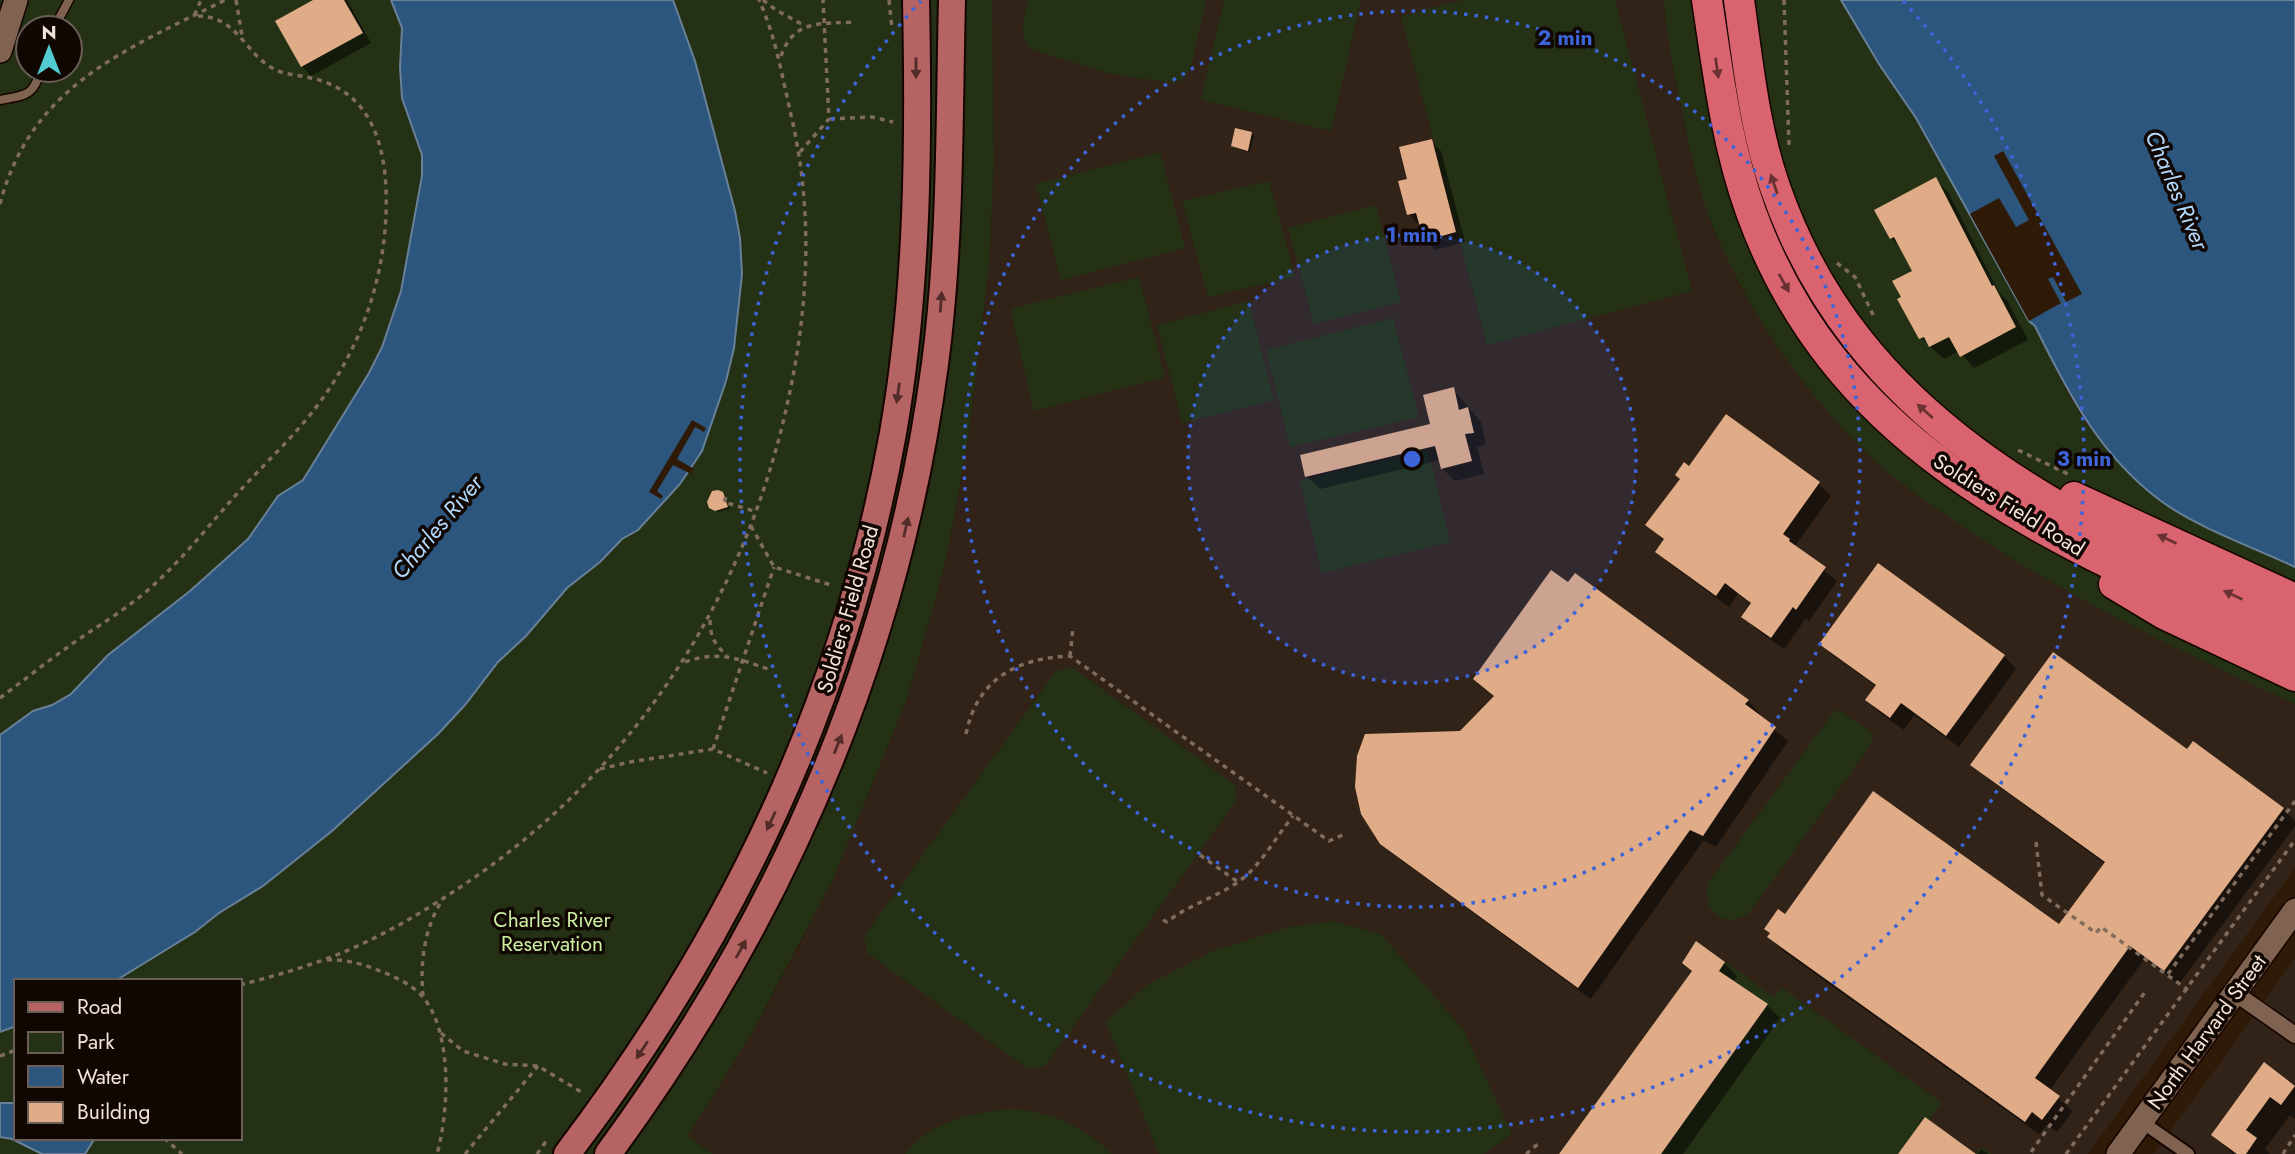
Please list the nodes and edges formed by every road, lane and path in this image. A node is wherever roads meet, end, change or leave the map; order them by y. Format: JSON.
{"nodes":[{"id":1,"x":16,"y":0,"type":"edge"},
{"id":2,"x":201,"y":0,"type":"edge"},
{"id":3,"x":225,"y":0,"type":"edge"},
{"id":4,"x":236,"y":0,"type":"edge"},
{"id":5,"x":761,"y":0,"type":"edge"},
{"id":6,"x":823,"y":0,"type":"edge"},
{"id":7,"x":916,"y":0,"type":"edge"},
{"id":8,"x":953,"y":0,"type":"edge"},
{"id":9,"x":1707,"y":0,"type":"edge"},
{"id":10,"x":1739,"y":0,"type":"edge"},
{"id":11,"x":1784,"y":0,"type":"edge"},
{"id":12,"x":194,"y":16,"type":"junction"},
{"id":13,"x":854,"y":22,"type":"dead end"},
{"id":14,"x":824,"y":24,"type":"junction"},
{"id":15,"x":805,"y":26,"type":"junction"},
{"id":16,"x":242,"y":38,"type":"junction"},
{"id":17,"x":0,"y":51,"type":"edge"},
{"id":18,"x":780,"y":58,"type":"junction"},
{"id":19,"x":36,"y":84,"type":"edge"},
{"id":20,"x":0,"y":100,"type":"edge"},
{"id":21,"x":829,"y":119,"type":"junction"},
{"id":22,"x":893,"y":122,"type":"dead end"},
{"id":23,"x":1789,"y":150,"type":"dead end"},
{"id":24,"x":800,"y":152,"type":"junction"},
{"id":25,"x":0,"y":204,"type":"edge"},
{"id":26,"x":1835,"y":261,"type":"dead end"},
{"id":27,"x":1879,"y":325,"type":"dead end"},
{"id":28,"x":2016,"y":449,"type":"dead end"},
{"id":29,"x":1978,"y":454,"type":"junction"},
{"id":30,"x":2070,"y":475,"type":"dead end"},
{"id":31,"x":726,"y":496,"type":"dead end"},
{"id":32,"x":757,"y":512,"type":"junction"},
{"id":33,"x":751,"y":526,"type":"junction"},
{"id":34,"x":2047,"y":533,"type":"junction"},
{"id":35,"x":774,"y":566,"type":"junction"},
{"id":36,"x":834,"y":584,"type":"dead end"},
{"id":37,"x":2295,"y":599,"type":"edge"},
{"id":38,"x":710,"y":617,"type":"junction"},
{"id":39,"x":2295,"y":624,"type":"edge"},
{"id":40,"x":1073,"y":628,"type":"dead end"},
{"id":41,"x":2295,"y":650,"type":"edge"},
{"id":42,"x":729,"y":656,"type":"junction"},
{"id":43,"x":1070,"y":656,"type":"junction"},
{"id":44,"x":743,"y":661,"type":"junction"},
{"id":45,"x":682,"y":663,"type":"junction"},
{"id":46,"x":771,"y":670,"type":"dead end"},
{"id":47,"x":2295,"y":676,"type":"edge"},
{"id":48,"x":0,"y":698,"type":"edge"},
{"id":49,"x":966,"y":734,"type":"dead end"},
{"id":50,"x":713,"y":749,"type":"junction"},
{"id":51,"x":598,"y":770,"type":"junction"},
{"id":52,"x":767,"y":773,"type":"dead end"},
{"id":53,"x":2295,"y":801,"type":"edge"},
{"id":54,"x":1293,"y":816,"type":"junction"},
{"id":55,"x":1345,"y":834,"type":"dead end"},
{"id":56,"x":2295,"y":840,"type":"edge"},
{"id":57,"x":2036,"y":842,"type":"dead end"},
{"id":58,"x":1200,"y":855,"type":"dead end"},
{"id":59,"x":1238,"y":882,"type":"junction"},
{"id":60,"x":442,"y":900,"type":"junction"},
{"id":61,"x":2295,"y":910,"type":"edge"},
{"id":62,"x":1163,"y":920,"type":"dead end"},
{"id":63,"x":322,"y":960,"type":"junction"},
{"id":64,"x":2168,"y":974,"type":"junction"},
{"id":65,"x":242,"y":984,"type":"edge"},
{"id":66,"x":2188,"y":990,"type":"junction"},
{"id":67,"x":2146,"y":992,"type":"dead end"},
{"id":68,"x":2235,"y":993,"type":"junction"},
{"id":69,"x":424,"y":998,"type":"junction"},
{"id":70,"x":692,"y":1001,"type":"junction"},
{"id":71,"x":440,"y":1032,"type":"junction"},
{"id":72,"x":2295,"y":1035,"type":"edge"},
{"id":73,"x":538,"y":1066,"type":"junction"},
{"id":74,"x":583,"y":1093,"type":"dead end"},
{"id":75,"x":2142,"y":1122,"type":"junction"},
{"id":76,"x":2295,"y":1135,"type":"edge"},
{"id":77,"x":166,"y":1140,"type":"edge"},
{"id":78,"x":1539,"y":1143,"type":"dead end"},
{"id":79,"x":2031,"y":1152,"type":"dead end"},
{"id":80,"x":183,"y":1154,"type":"edge"},
{"id":81,"x":437,"y":1154,"type":"edge"},
{"id":82,"x":465,"y":1154,"type":"edge"},
{"id":83,"x":567,"y":1154,"type":"edge"},
{"id":84,"x":608,"y":1154,"type":"edge"},
{"id":85,"x":1526,"y":1154,"type":"edge"},
{"id":86,"x":2066,"y":1154,"type":"edge"},
{"id":87,"x":2118,"y":1154,"type":"edge"},
{"id":88,"x":2188,"y":1154,"type":"edge"},
{"id":89,"x":2283,"y":1154,"type":"edge"}],
"edges":[{"from":1,"to":17,"type":"main road"},
{"from":2,"to":12,"type":"path"},
{"from":3,"to":12,"type":"path"},
{"from":4,"to":16,"type":"path"},
{"from":5,"to":15,"type":"path"},
{"from":5,"to":18,"type":"path"},
{"from":6,"to":14,"type":"path"},
{"from":7,"to":70,"type":"main road","name":"Soldiers Field Road","one_way":true},
{"from":70,"to":8,"type":"main road","name":"Soldiers Field Road","one_way":true},
{"from":9,"to":34,"type":"highway","name":"Soldiers Field Road","one_way":true},
{"from":29,"to":10,"type":"highway","name":"Soldiers Field Road","one_way":true},
{"from":11,"to":23,"type":"path"},
{"from":12,"to":16,"type":"path"},
{"from":12,"to":25,"type":"path"},
{"from":13,"to":14,"type":"path"},
{"from":14,"to":15,"type":"path"},
{"from":14,"to":21,"type":"path"},
{"from":15,"to":18,"type":"path"},
{"from":16,"to":48,"type":"path"},
{"from":18,"to":24,"type":"path"},
{"from":19,"to":20,"type":"lane"},
{"from":21,"to":22,"type":"path"},
{"from":21,"to":24,"type":"path"},
{"from":24,"to":32,"type":"path"},
{"from":26,"to":27,"type":"path"},
{"from":28,"to":30,"type":"path"},
{"from":37,"to":29,"type":"highway","one_way":true},
{"from":39,"to":29,"type":"highway","name":"Soldiers Field Road","one_way":true},
{"from":31,"to":32,"type":"path"},
{"from":32,"to":33,"type":"path"},
{"from":33,"to":35,"type":"path"},
{"from":33,"to":38,"type":"path"},
{"from":34,"to":41,"type":"highway","name":"Soldiers Field Road"},
{"from":34,"to":47,"type":"highway"},
{"from":35,"to":36,"type":"path"},
{"from":35,"to":44,"type":"path"},
{"from":38,"to":42,"type":"path"},
{"from":38,"to":45,"type":"path"},
{"from":40,"to":43,"type":"path"},
{"from":42,"to":44,"type":"path"},
{"from":42,"to":45,"type":"path"},
{"from":43,"to":49,"type":"path"},
{"from":43,"to":54,"type":"path"},
{"from":44,"to":46,"type":"path"},
{"from":44,"to":50,"type":"path"},
{"from":45,"to":51,"type":"path"},
{"from":50,"to":51,"type":"path"},
{"from":50,"to":52,"type":"path"},
{"from":51,"to":60,"type":"path"},
{"from":53,"to":64,"type":"path"},
{"from":54,"to":55,"type":"path"},
{"from":54,"to":59,"type":"path"},
{"from":56,"to":66,"type":"path"},
{"from":57,"to":64,"type":"path"},
{"from":58,"to":59,"type":"path"},
{"from":59,"to":62,"type":"path"},
{"from":60,"to":63,"type":"path"},
{"from":60,"to":69,"type":"path"},
{"from":61,"to":68,"type":"main road","name":"North Harvard Street"},
{"from":63,"to":65,"type":"path"},
{"from":63,"to":69,"type":"path"},
{"from":64,"to":66,"type":"path"},
{"from":66,"to":86,"type":"path"},
{"from":67,"to":79,"type":"path"},
{"from":68,"to":72,"type":"street"},
{"from":68,"to":75,"type":"main road","name":"North Harvard Street"},
{"from":69,"to":71,"type":"path"},
{"from":70,"to":83,"type":"main road","name":"Soldiers Field Road","one_way":true},
{"from":70,"to":84,"type":"main road","name":"Soldiers Field Road"},
{"from":71,"to":73,"type":"path"},
{"from":71,"to":81,"type":"path"},
{"from":73,"to":74,"type":"path"},
{"from":73,"to":82,"type":"path"},
{"from":75,"to":87,"type":"main road","name":"North Harvard Street"},
{"from":75,"to":88,"type":"street"},
{"from":76,"to":89,"type":"path"},
{"from":77,"to":80,"type":"path"},
{"from":78,"to":85,"type":"path"}]}
